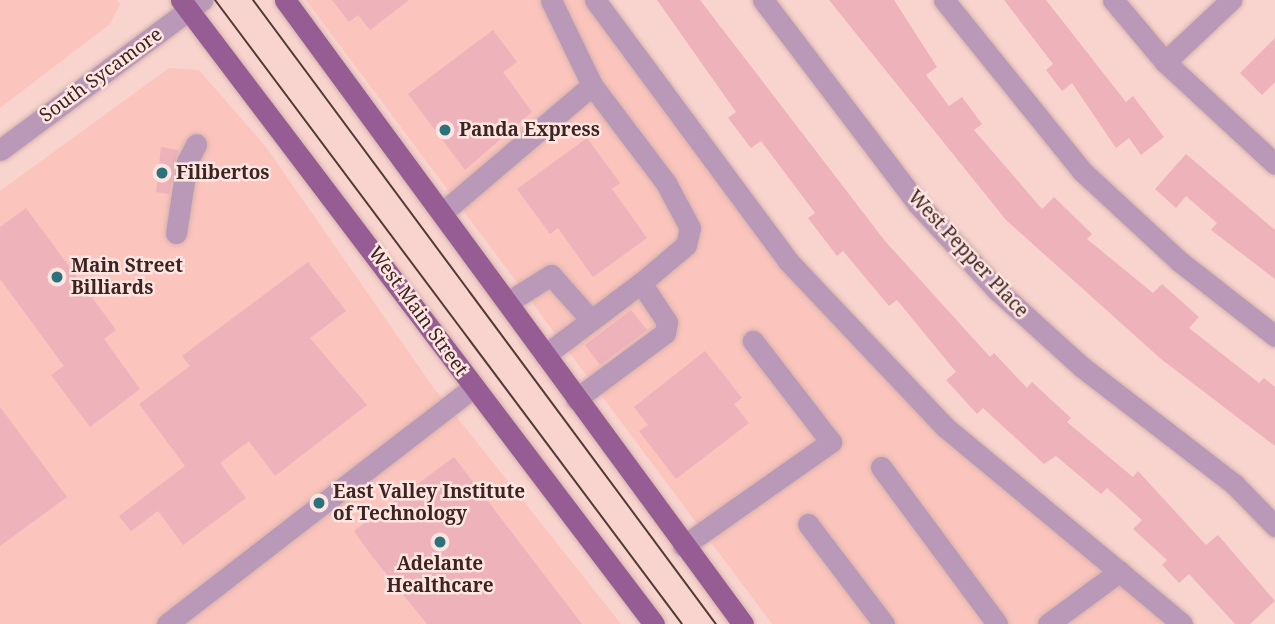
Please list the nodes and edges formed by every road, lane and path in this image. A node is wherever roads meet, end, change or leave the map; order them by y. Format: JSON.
{"nodes":[{"id":1,"x":285,"y":0,"type":"edge"},
{"id":2,"x":551,"y":0,"type":"edge"},
{"id":3,"x":596,"y":0,"type":"edge"},
{"id":4,"x":764,"y":0,"type":"edge"},
{"id":5,"x":944,"y":0,"type":"edge"},
{"id":6,"x":1113,"y":0,"type":"edge"},
{"id":7,"x":1231,"y":0,"type":"edge"},
{"id":8,"x":191,"y":3,"type":"edge"},
{"id":9,"x":1165,"y":62,"type":"junction"},
{"id":10,"x":592,"y":85,"type":"junction"},
{"id":11,"x":197,"y":145,"type":"dead end"},
{"id":12,"x":0,"y":150,"type":"edge"},
{"id":13,"x":1275,"y":164,"type":"edge"},
{"id":14,"x":443,"y":212,"type":"junction"},
{"id":15,"x":176,"y":233,"type":"dead end"},
{"id":16,"x":641,"y":283,"type":"junction"},
{"id":17,"x":508,"y":302,"type":"junction"},
{"id":18,"x":591,"y":320,"type":"junction"},
{"id":19,"x":1275,"y":335,"type":"edge"},
{"id":20,"x":754,"y":341,"type":"dead end"},
{"id":21,"x":544,"y":355,"type":"junction"},
{"id":22,"x":474,"y":387,"type":"junction"},
{"id":23,"x":576,"y":399,"type":"junction"},
{"id":24,"x":881,"y":467,"type":"dead end"},
{"id":25,"x":808,"y":524,"type":"dead end"},
{"id":26,"x":1275,"y":526,"type":"edge"},
{"id":27,"x":683,"y":545,"type":"junction"},
{"id":28,"x":1120,"y":571,"type":"junction"},
{"id":29,"x":1063,"y":620,"type":"edge"},
{"id":30,"x":167,"y":624,"type":"edge"},
{"id":31,"x":654,"y":624,"type":"edge"},
{"id":32,"x":743,"y":624,"type":"edge"},
{"id":33,"x":884,"y":624,"type":"edge"},
{"id":34,"x":997,"y":624,"type":"edge"},
{"id":35,"x":1182,"y":624,"type":"edge"}],
"edges":[{"from":1,"to":14,"type":"main road"},
{"from":2,"to":10,"type":"street"},
{"from":3,"to":28,"type":"street"},
{"from":4,"to":26,"type":"street","name":"West Pepper Place"},
{"from":5,"to":19,"type":"street"},
{"from":6,"to":9,"type":"street"},
{"from":7,"to":9,"type":"street"},
{"from":8,"to":12,"type":"street","name":"South Sycamore"},
{"from":8,"to":22,"type":"main road","name":"West Main Street"},
{"from":9,"to":13,"type":"street"},
{"from":10,"to":14,"type":"street"},
{"from":10,"to":16,"type":"street"},
{"from":11,"to":15,"type":"street"},
{"from":14,"to":17,"type":"main road"},
{"from":16,"to":18,"type":"street"},
{"from":16,"to":23,"type":"street"},
{"from":17,"to":18,"type":"street"},
{"from":17,"to":21,"type":"main road"},
{"from":18,"to":21,"type":"street"},
{"from":20,"to":27,"type":"street"},
{"from":21,"to":23,"type":"main road"},
{"from":22,"to":30,"type":"street"},
{"from":22,"to":31,"type":"main road","name":"West Main Street"},
{"from":23,"to":27,"type":"main road"},
{"from":24,"to":34,"type":"street"},
{"from":25,"to":33,"type":"street"},
{"from":27,"to":32,"type":"main road"},
{"from":28,"to":29,"type":"street"},
{"from":28,"to":35,"type":"street"}]}
